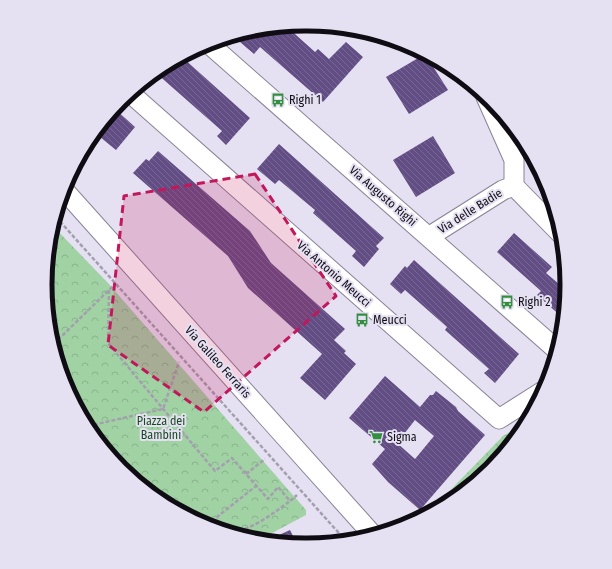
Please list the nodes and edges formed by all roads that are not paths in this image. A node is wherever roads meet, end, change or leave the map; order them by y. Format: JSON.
{"nodes":[{"id":1,"x":226,"y":44,"type":"edge"},
{"id":2,"x":214,"y":48,"type":"edge"},
{"id":3,"x":135,"y":98,"type":"edge"},
{"id":4,"x":279,"y":106,"type":"junction"},
{"id":5,"x":493,"y":113,"type":"edge"},
{"id":6,"x":514,"y":186,"type":"junction"},
{"id":7,"x":69,"y":195,"type":"edge"},
{"id":8,"x":553,"y":225,"type":"edge"},
{"id":9,"x":430,"y":236,"type":"junction"},
{"id":10,"x":552,"y":346,"type":"edge"},
{"id":11,"x":533,"y":398,"type":"edge"},
{"id":12,"x":368,"y":530,"type":"edge"}],
"edges":[{"from":1,"to":4,"type":"street"},
{"from":2,"to":4,"type":"street","name":"Via Augusto Righi"},
{"from":3,"to":11,"type":"street","name":"Via Antonio Meucci"},
{"from":4,"to":9,"type":"street","name":"Via Augusto Righi"},
{"from":5,"to":6,"type":"street"},
{"from":6,"to":8,"type":"street","name":"Via delle Badie"},
{"from":6,"to":9,"type":"street","name":"Via delle Badie"},
{"from":7,"to":12,"type":"street","name":"Via Galileo Ferraris"},
{"from":9,"to":10,"type":"street","name":"Via Augusto Righi"}]}
